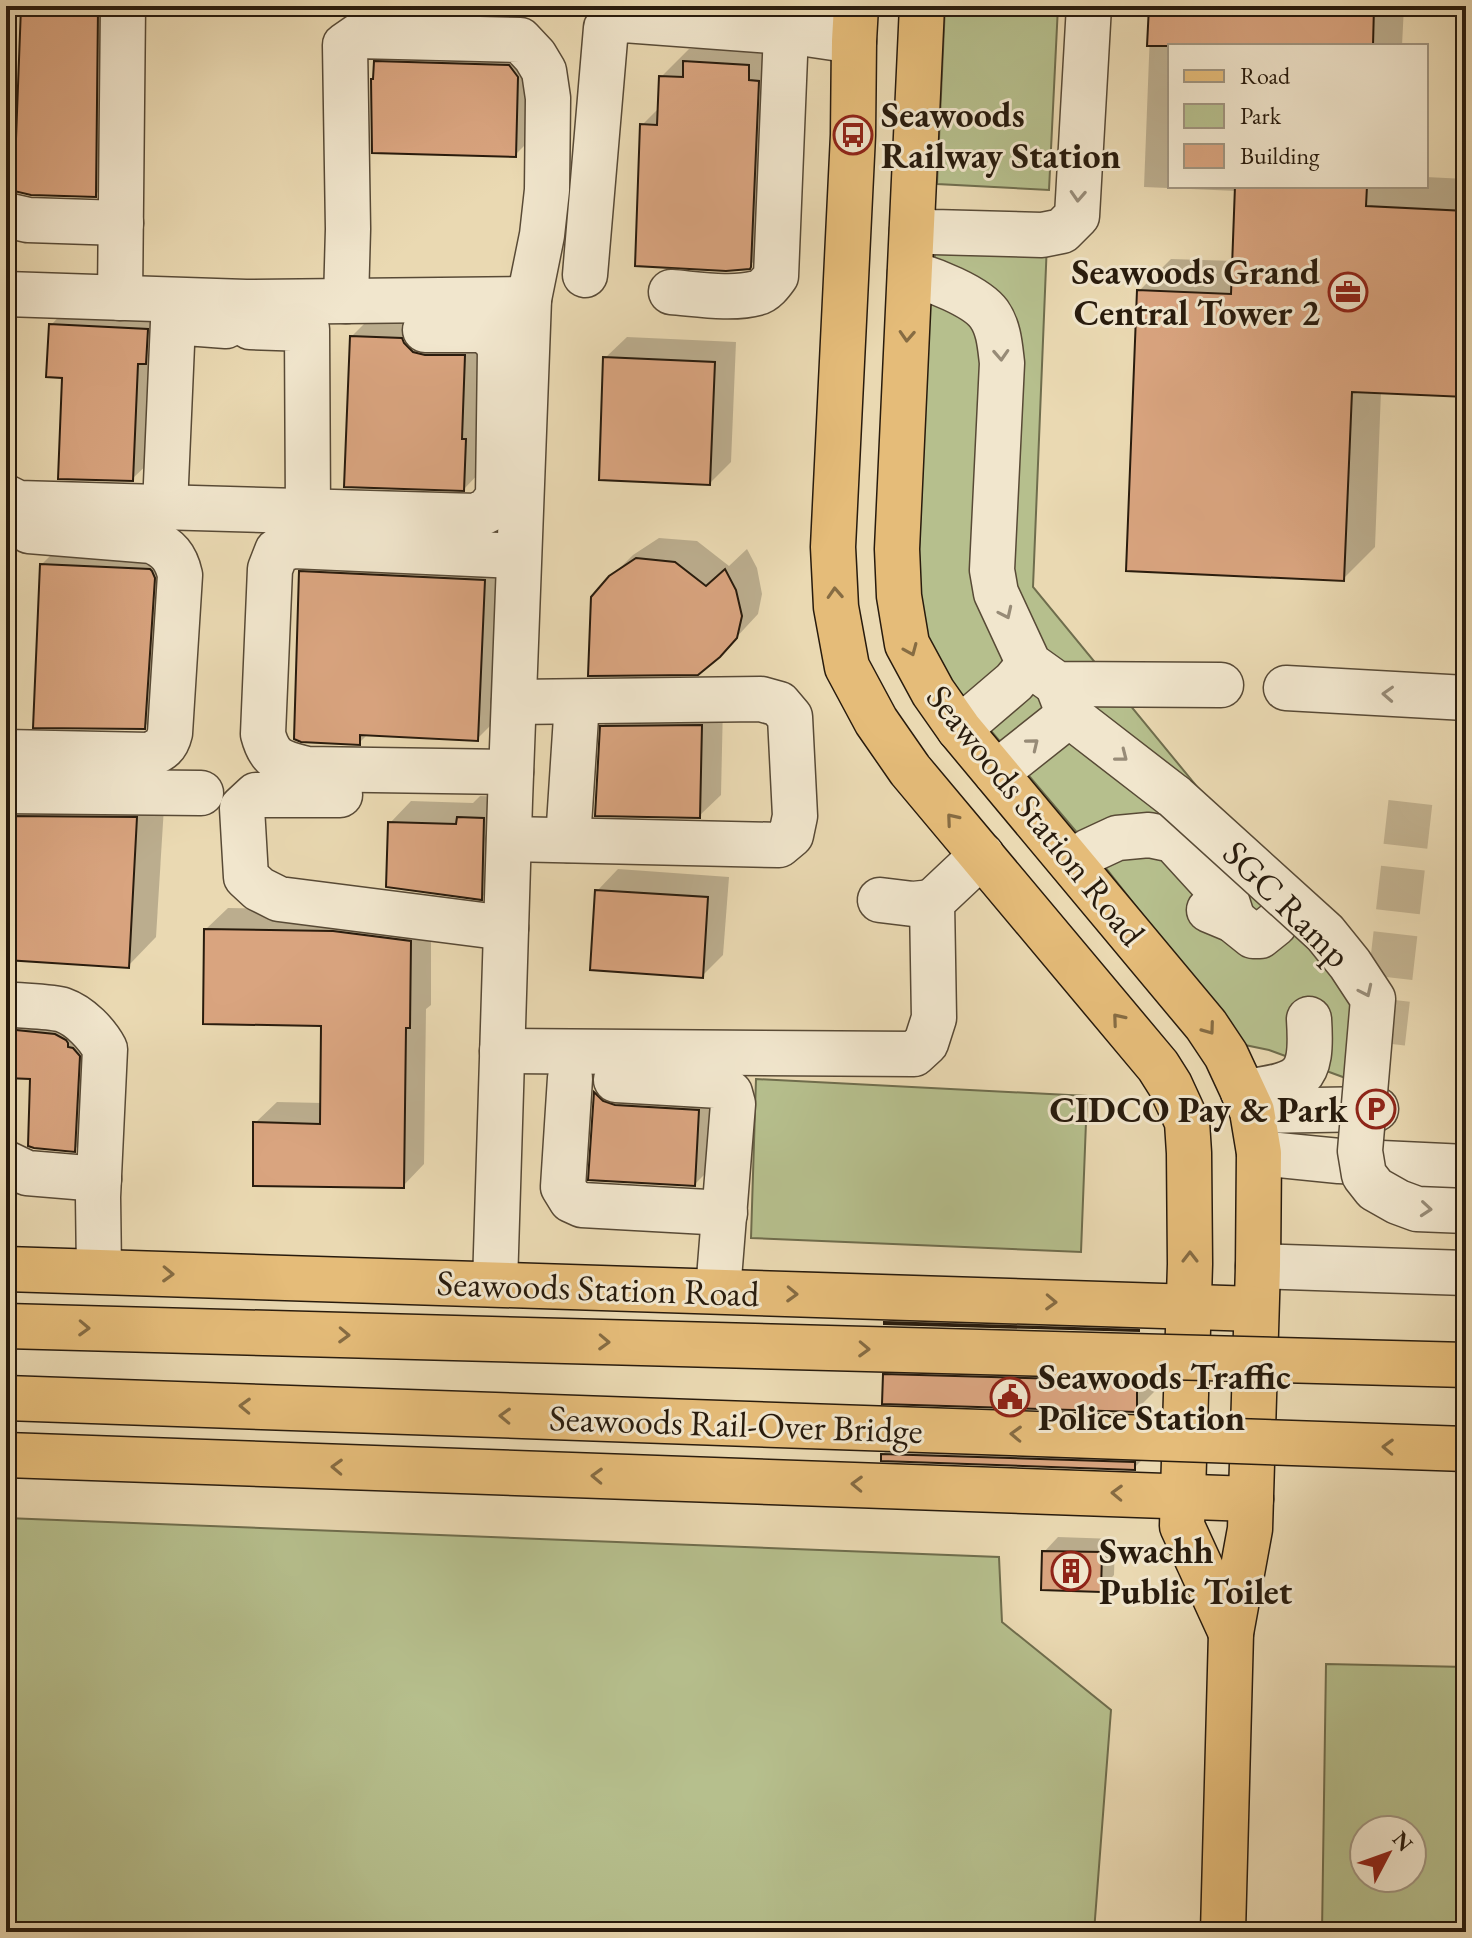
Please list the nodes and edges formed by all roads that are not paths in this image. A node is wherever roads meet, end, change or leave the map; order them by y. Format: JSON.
{"nodes":[{"id":1,"x":123,"y":6,"type":"edge"},
{"id":2,"x":922,"y":6,"type":"edge"},
{"id":3,"x":1089,"y":6,"type":"edge"},
{"id":4,"x":855,"y":23,"type":"edge"},
{"id":5,"x":786,"y":32,"type":"junction"},
{"id":6,"x":6,"y":215,"type":"edge"},
{"id":7,"x":121,"y":223,"type":"junction"},
{"id":8,"x":922,"y":231,"type":"junction"},
{"id":9,"x":539,"y":251,"type":"junction"},
{"id":10,"x":910,"y":273,"type":"junction"},
{"id":11,"x":671,"y":292,"type":"dead end"},
{"id":12,"x":6,"y":294,"type":"edge"},
{"id":13,"x":120,"y":298,"type":"junction"},
{"id":14,"x":529,"y":299,"type":"junction"},
{"id":15,"x":346,"y":301,"type":"junction"},
{"id":16,"x":6,"y":307,"type":"edge"},
{"id":17,"x":245,"y":315,"type":"junction"},
{"id":18,"x":173,"y":322,"type":"junction"},
{"id":19,"x":307,"y":329,"type":"junction"},
{"id":20,"x":6,"y":497,"type":"edge"},
{"id":21,"x":165,"y":506,"type":"junction"},
{"id":22,"x":308,"y":511,"type":"junction"},
{"id":23,"x":6,"y":529,"type":"edge"},
{"id":24,"x":518,"y":556,"type":"junction"},
{"id":25,"x":1221,"y":685,"type":"dead end"},
{"id":26,"x":1052,"y":687,"type":"junction"},
{"id":27,"x":1286,"y":688,"type":"dead end"},
{"id":28,"x":1466,"y":698,"type":"edge"},
{"id":29,"x":514,"y":702,"type":"junction"},
{"id":30,"x":577,"y":702,"type":"junction"},
{"id":31,"x":959,"y":729,"type":"junction"},
{"id":32,"x":6,"y":752,"type":"edge"},
{"id":33,"x":996,"y":773,"type":"junction"},
{"id":34,"x":6,"y":791,"type":"edge"},
{"id":35,"x":201,"y":793,"type":"dead end"},
{"id":36,"x":510,"y":804,"type":"junction"},
{"id":37,"x":568,"y":840,"type":"junction"},
{"id":38,"x":982,"y":855,"type":"junction"},
{"id":39,"x":1071,"y":862,"type":"junction"},
{"id":40,"x":880,"y":900,"type":"dead end"},
{"id":41,"x":932,"y":902,"type":"junction"},
{"id":42,"x":1275,"y":924,"type":"dead end"},
{"id":43,"x":506,"y":928,"type":"junction"},
{"id":44,"x":6,"y":1004,"type":"edge"},
{"id":45,"x":1309,"y":1019,"type":"dead end"},
{"id":46,"x":502,"y":1063,"type":"junction"},
{"id":47,"x":570,"y":1078,"type":"junction"},
{"id":48,"x":1248,"y":1101,"type":"junction"},
{"id":49,"x":1376,"y":1109,"type":"dead end"},
{"id":50,"x":1259,"y":1153,"type":"junction"},
{"id":51,"x":6,"y":1163,"type":"edge"},
{"id":52,"x":1466,"y":1167,"type":"edge"},
{"id":53,"x":99,"y":1179,"type":"junction"},
{"id":54,"x":1466,"y":1211,"type":"edge"},
{"id":55,"x":725,"y":1213,"type":"junction"},
{"id":56,"x":6,"y":1269,"type":"edge"},
{"id":57,"x":99,"y":1271,"type":"junction"},
{"id":58,"x":1466,"y":1273,"type":"edge"},
{"id":59,"x":495,"y":1284,"type":"junction"},
{"id":60,"x":1257,"y":1287,"type":"junction"},
{"id":61,"x":718,"y":1291,"type":"junction"},
{"id":62,"x":1189,"y":1306,"type":"junction"},
{"id":63,"x":6,"y":1326,"type":"edge"},
{"id":64,"x":1459,"y":1363,"type":"edge"},
{"id":65,"x":6,"y":1398,"type":"edge"},
{"id":66,"x":1466,"y":1449,"type":"edge"},
{"id":67,"x":6,"y":1455,"type":"edge"},
{"id":68,"x":1183,"y":1496,"type":"junction"},
{"id":69,"x":1251,"y":1499,"type":"junction"},
{"id":70,"x":1231,"y":1633,"type":"junction"},
{"id":71,"x":1223,"y":1932,"type":"edge"}],
"edges":[{"from":1,"to":7,"type":"street"},
{"from":2,"to":8,"type":"main road","name":"Seawoods Station Road"},
{"from":3,"to":8,"type":"street","one_way":true},
{"from":4,"to":5,"type":"street"},
{"from":38,"to":4,"type":"main road","name":"Seawoods Station Road","one_way":true},
{"from":5,"to":9,"type":"street"},
{"from":5,"to":11,"type":"street"},
{"from":6,"to":7,"type":"street"},
{"from":7,"to":13,"type":"street"},
{"from":8,"to":10,"type":"main road","name":"Seawoods Station Road"},
{"from":9,"to":14,"type":"street"},
{"from":9,"to":15,"type":"street"},
{"from":10,"to":26,"type":"street","one_way":true},
{"from":10,"to":31,"type":"main road","name":"Seawoods Station Road","one_way":true},
{"from":12,"to":13,"type":"street"},
{"from":13,"to":17,"type":"street"},
{"from":14,"to":15,"type":"street"},
{"from":14,"to":24,"type":"street"},
{"from":15,"to":17,"type":"street"},
{"from":16,"to":18,"type":"street"},
{"from":17,"to":18,"type":"street"},
{"from":17,"to":19,"type":"street"},
{"from":18,"to":21,"type":"street"},
{"from":19,"to":22,"type":"street"},
{"from":19,"to":22,"type":"street"},
{"from":20,"to":21,"type":"street"},
{"from":21,"to":22,"type":"street"},
{"from":23,"to":32,"type":"street"},
{"from":24,"to":29,"type":"street"},
{"from":24,"to":36,"type":"street"},
{"from":25,"to":26,"type":"street"},
{"from":26,"to":31,"type":"street"},
{"from":33,"to":26,"type":"street","one_way":true},
{"from":26,"to":54,"type":"street","name":"SGC Ramp","one_way":true,"bridge":true},
{"from":28,"to":27,"type":"street","one_way":true},
{"from":29,"to":30,"type":"street"},
{"from":29,"to":36,"type":"street"},
{"from":30,"to":37,"type":"street"},
{"from":30,"to":37,"type":"street"},
{"from":31,"to":33,"type":"main road","name":"Seawoods Station Road"},
{"from":33,"to":39,"type":"main road","name":"Seawoods Station Road"},
{"from":34,"to":35,"type":"street"},
{"from":36,"to":37,"type":"street"},
{"from":36,"to":43,"type":"street"},
{"from":36,"to":43,"type":"street"},
{"from":38,"to":41,"type":"street"},
{"from":62,"to":38,"type":"main road","name":"Seawoods Station Road","one_way":true},
{"from":39,"to":42,"type":"street"},
{"from":39,"to":48,"type":"main road","name":"Seawoods Station Road","one_way":true},
{"from":40,"to":41,"type":"street"},
{"from":41,"to":46,"type":"street"},
{"from":43,"to":46,"type":"street"},
{"from":44,"to":53,"type":"street"},
{"from":45,"to":48,"type":"street"},
{"from":46,"to":47,"type":"street"},
{"from":46,"to":59,"type":"street"},
{"from":47,"to":55,"type":"street"},
{"from":47,"to":55,"type":"street"},
{"from":48,"to":49,"type":"street"},
{"from":48,"to":50,"type":"main road","name":"Seawoods Station Road"},
{"from":50,"to":52,"type":"street"},
{"from":50,"to":60,"type":"main road","name":"Seawoods Station Road"},
{"from":51,"to":53,"type":"street"},
{"from":53,"to":57,"type":"street"},
{"from":55,"to":61,"type":"street"},
{"from":56,"to":57,"type":"main road","name":"Seawoods Station Road"},
{"from":57,"to":59,"type":"main road","name":"Seawoods Station Road","one_way":true},
{"from":58,"to":60,"type":"street"},
{"from":59,"to":61,"type":"main road","name":"Seawoods Station Road"},
{"from":60,"to":62,"type":"main road","name":"Seawoods Station Road"},
{"from":60,"to":69,"type":"main road","name":"Seawoods Station Road"},
{"from":61,"to":62,"type":"main road","name":"Seawoods Station Road","one_way":true},
{"from":62,"to":68,"type":"main road","name":"Seawoods Station Road"},
{"from":63,"to":64,"type":"main road","one_way":true,"bridge":true},
{"from":66,"to":65,"type":"main road","name":"Seawoods Rail-Over Bridge","one_way":true,"bridge":true},
{"from":68,"to":67,"type":"main road","one_way":true},
{"from":68,"to":69,"type":"main road"},
{"from":68,"to":70,"type":"main road","name":"Seawoods Station Road"},
{"from":69,"to":70,"type":"main road","name":"Seawoods Station Road"},
{"from":70,"to":71,"type":"main road"}]}
